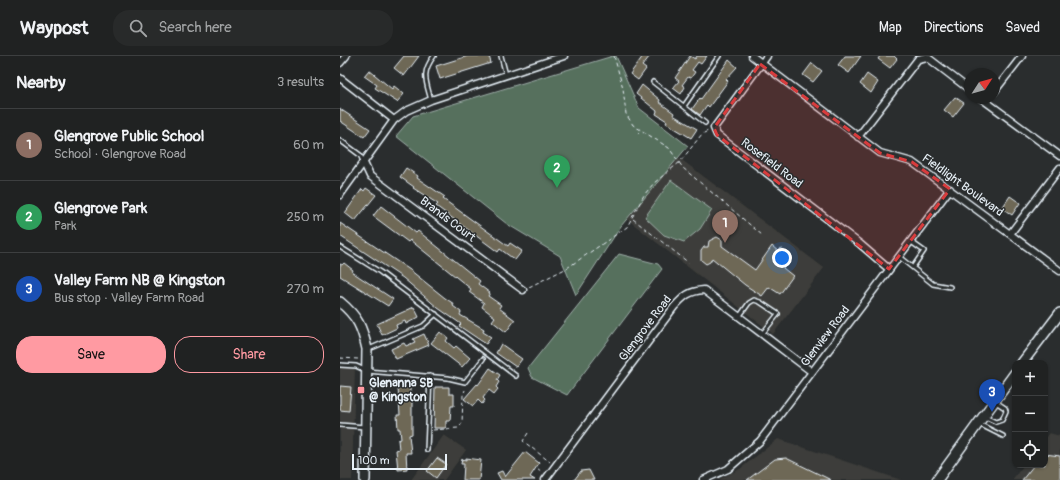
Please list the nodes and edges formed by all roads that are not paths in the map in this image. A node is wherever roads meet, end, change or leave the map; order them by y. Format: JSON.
{"nodes":[{"id":1,"x":346,"y":56,"type":"edge"},
{"id":2,"x":434,"y":56,"type":"edge"},
{"id":3,"x":501,"y":56,"type":"edge"},
{"id":4,"x":564,"y":56,"type":"edge"},
{"id":5,"x":719,"y":56,"type":"edge"},
{"id":6,"x":752,"y":56,"type":"edge"},
{"id":7,"x":766,"y":56,"type":"edge"},
{"id":8,"x":1022,"y":56,"type":"edge"},
{"id":9,"x":340,"y":63,"type":"edge"},
{"id":10,"x":760,"y":64,"type":"junction"},
{"id":11,"x":507,"y":76,"type":"junction"},
{"id":12,"x":340,"y":78,"type":"edge"},
{"id":13,"x":653,"y":82,"type":"dead end"},
{"id":14,"x":1000,"y":84,"type":"edge"},
{"id":15,"x":964,"y":85,"type":"edge"},
{"id":16,"x":431,"y":100,"type":"junction"},
{"id":17,"x":992,"y":104,"type":"edge"},
{"id":18,"x":684,"y":106,"type":"junction"},
{"id":19,"x":394,"y":120,"type":"junction"},
{"id":20,"x":705,"y":123,"type":"dead end"},
{"id":21,"x":858,"y":137,"type":"junction"},
{"id":22,"x":340,"y":140,"type":"edge"},
{"id":23,"x":1060,"y":156,"type":"edge"},
{"id":24,"x":364,"y":163,"type":"junction"},
{"id":25,"x":1060,"y":168,"type":"edge"},
{"id":26,"x":950,"y":189,"type":"junction"},
{"id":27,"x":340,"y":194,"type":"edge"},
{"id":28,"x":1010,"y":234,"type":"junction"},
{"id":29,"x":910,"y":241,"type":"junction"},
{"id":30,"x":340,"y":247,"type":"edge"},
{"id":31,"x":898,"y":256,"type":"junction"},
{"id":32,"x":913,"y":267,"type":"junction"},
{"id":33,"x":889,"y":269,"type":"junction"},
{"id":34,"x":1060,"y":271,"type":"edge"},
{"id":35,"x":950,"y":287,"type":"dead end"},
{"id":36,"x":523,"y":290,"type":"road end"},
{"id":37,"x":340,"y":302,"type":"edge"},
{"id":38,"x":1060,"y":313,"type":"edge"},
{"id":39,"x":436,"y":314,"type":"junction"},
{"id":40,"x":739,"y":316,"type":"junction"},
{"id":41,"x":762,"y":334,"type":"junction"},
{"id":42,"x":367,"y":349,"type":"junction"},
{"id":43,"x":483,"y":359,"type":"dead end"},
{"id":44,"x":1024,"y":360,"type":"edge"},
{"id":45,"x":340,"y":365,"type":"edge"},
{"id":46,"x":367,"y":372,"type":"junction"},
{"id":47,"x":812,"y":372,"type":"junction"},
{"id":48,"x":430,"y":376,"type":"junction"},
{"id":49,"x":516,"y":376,"type":"dead end"},
{"id":50,"x":1012,"y":377,"type":"edge"},
{"id":51,"x":994,"y":401,"type":"junction"},
{"id":52,"x":980,"y":420,"type":"junction"},
{"id":53,"x":340,"y":425,"type":"edge"},
{"id":54,"x":366,"y":427,"type":"junction"},
{"id":55,"x":1003,"y":436,"type":"dead end"},
{"id":56,"x":427,"y":450,"type":"dead end"},
{"id":57,"x":365,"y":480,"type":"edge"},
{"id":58,"x":545,"y":480,"type":"edge"},
{"id":59,"x":703,"y":480,"type":"edge"},
{"id":60,"x":936,"y":480,"type":"edge"}],
"edges":[{"from":1,"to":9,"type":"street"},
{"from":2,"to":16,"type":"lane"},
{"from":3,"to":11,"type":"lane"},
{"from":4,"to":11,"type":"street"},
{"from":5,"to":18,"type":"lane"},
{"from":6,"to":10,"type":"street","name":"Fieldlight Boulevard"},
{"from":7,"to":10,"type":"street"},
{"from":8,"to":14,"type":"street"},
{"from":10,"to":21,"type":"street","name":"Fieldlight Boulevard"},
{"from":10,"to":33,"type":"street","name":"Rosefield Road"},
{"from":11,"to":16,"type":"street"},
{"from":12,"to":19,"type":"street"},
{"from":13,"to":18,"type":"lane"},
{"from":15,"to":21,"type":"street"},
{"from":16,"to":19,"type":"street"},
{"from":17,"to":23,"type":"street"},
{"from":18,"to":20,"type":"lane"},
{"from":19,"to":24,"type":"street"},
{"from":21,"to":26,"type":"street","name":"Fieldlight Boulevard"},
{"from":22,"to":24,"type":"lane"},
{"from":24,"to":27,"type":"street"},
{"from":24,"to":36,"type":"street","name":"Brands Court"},
{"from":25,"to":28,"type":"street"},
{"from":26,"to":28,"type":"street","name":"Fieldlight Boulevard"},
{"from":26,"to":29,"type":"street","name":"Glenview Road"},
{"from":28,"to":34,"type":"street","name":"Fieldlight Boulevard"},
{"from":29,"to":31,"type":"street","name":"Glenview Road"},
{"from":29,"to":32,"type":"lane"},
{"from":30,"to":39,"type":"lane"},
{"from":31,"to":32,"type":"lane"},
{"from":31,"to":33,"type":"street","name":"Glenview Road"},
{"from":32,"to":35,"type":"lane"},
{"from":33,"to":47,"type":"street","name":"Glenview Road"},
{"from":37,"to":42,"type":"street"},
{"from":38,"to":44,"type":"street"},
{"from":39,"to":42,"type":"lane"},
{"from":39,"to":49,"type":"lane"},
{"from":40,"to":41,"type":"street","name":"Glengrove Road"},
{"from":40,"to":41,"type":"lane"},
{"from":40,"to":58,"type":"street","name":"Glengrove Road"},
{"from":41,"to":47,"type":"street","name":"Glengrove Road"},
{"from":42,"to":46,"type":"street"},
{"from":43,"to":48,"type":"lane"},
{"from":45,"to":46,"type":"lane"},
{"from":46,"to":48,"type":"lane"},
{"from":46,"to":54,"type":"street"},
{"from":47,"to":59,"type":"street","name":"Glenview Road"},
{"from":48,"to":56,"type":"lane"},
{"from":50,"to":51,"type":"street"},
{"from":51,"to":52,"type":"street"},
{"from":51,"to":52,"type":"lane"},
{"from":52,"to":55,"type":"lane"},
{"from":52,"to":60,"type":"street"},
{"from":53,"to":54,"type":"lane"},
{"from":54,"to":57,"type":"street"}]}
